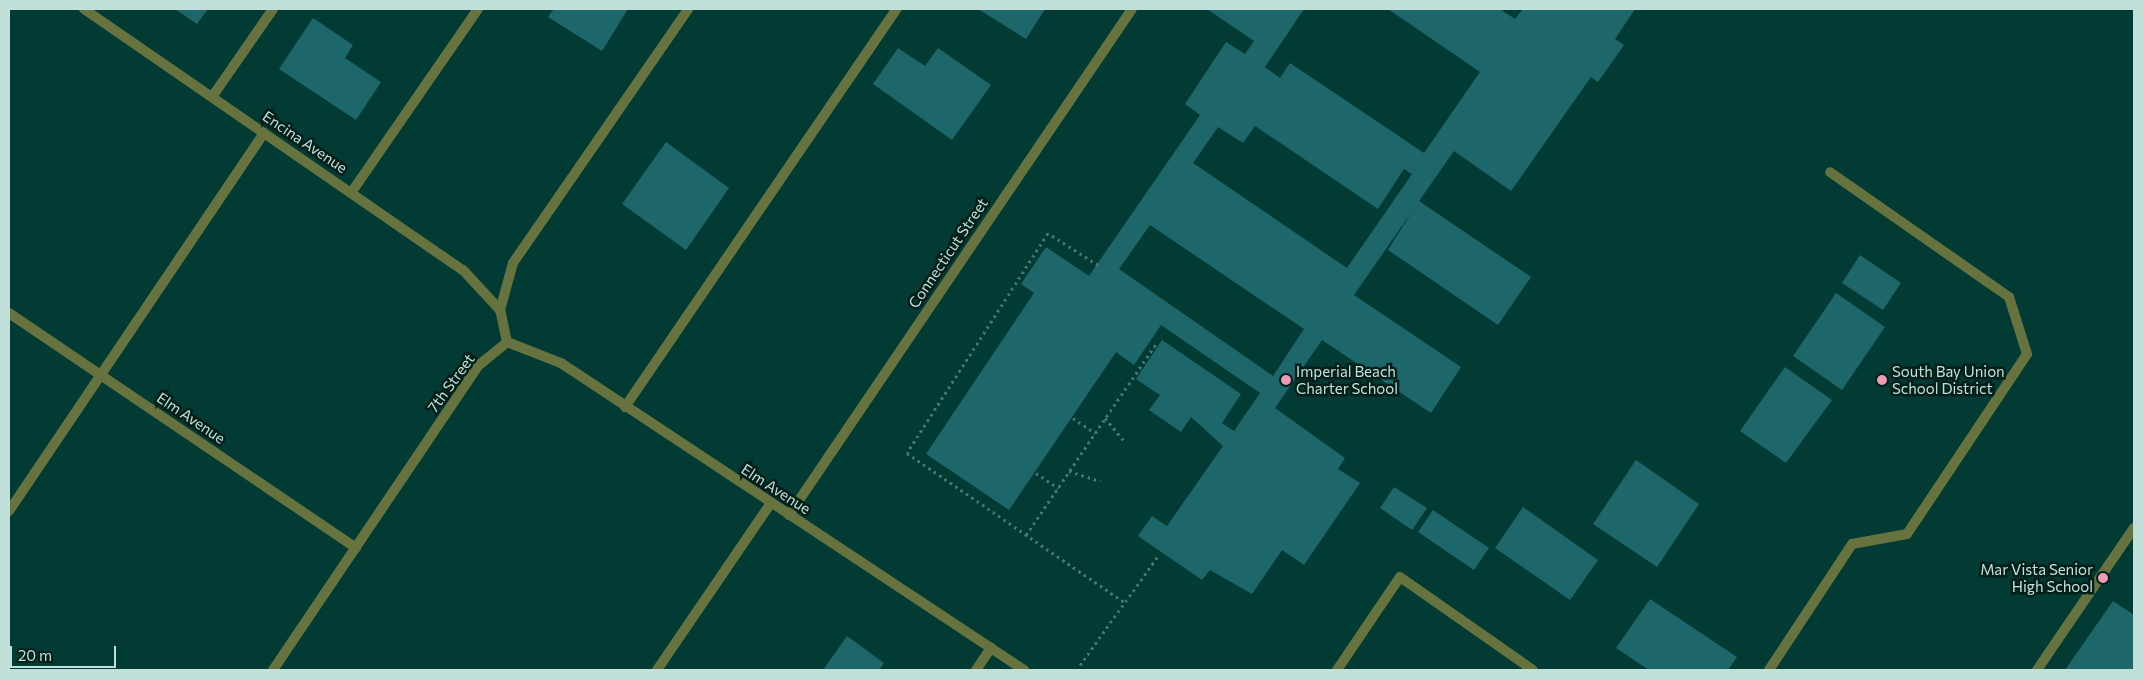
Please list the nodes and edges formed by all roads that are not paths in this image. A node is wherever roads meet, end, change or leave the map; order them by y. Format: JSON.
{"nodes":[{"id":1,"x":84,"y":9,"type":"edge"},
{"id":2,"x":272,"y":9,"type":"edge"},
{"id":3,"x":478,"y":9,"type":"edge"},
{"id":4,"x":688,"y":9,"type":"edge"},
{"id":5,"x":896,"y":9,"type":"edge"},
{"id":6,"x":1132,"y":9,"type":"edge"},
{"id":7,"x":212,"y":97,"type":"junction"},
{"id":8,"x":264,"y":133,"type":"junction"},
{"id":9,"x":1830,"y":172,"type":"dead end"},
{"id":10,"x":351,"y":192,"type":"junction"},
{"id":11,"x":500,"y":310,"type":"junction"},
{"id":12,"x":9,"y":313,"type":"edge"},
{"id":13,"x":507,"y":342,"type":"junction"},
{"id":14,"x":101,"y":375,"type":"junction"},
{"id":15,"x":625,"y":407,"type":"junction"},
{"id":16,"x":771,"y":503,"type":"junction"},
{"id":17,"x":9,"y":511,"type":"edge"},
{"id":18,"x":789,"y":515,"type":"junction"},
{"id":19,"x":2134,"y":528,"type":"edge"},
{"id":20,"x":356,"y":548,"type":"junction"},
{"id":21,"x":991,"y":648,"type":"junction"},
{"id":22,"x":273,"y":670,"type":"edge"},
{"id":23,"x":657,"y":670,"type":"edge"},
{"id":24,"x":976,"y":670,"type":"edge"},
{"id":25,"x":1024,"y":670,"type":"edge"},
{"id":26,"x":1337,"y":670,"type":"edge"},
{"id":27,"x":1533,"y":670,"type":"edge"},
{"id":28,"x":1770,"y":670,"type":"edge"},
{"id":29,"x":2037,"y":670,"type":"edge"}],
"edges":[{"from":1,"to":7,"type":"street","name":"Encina Avenue"},
{"from":2,"to":7,"type":"street"},
{"from":3,"to":10,"type":"street"},
{"from":4,"to":11,"type":"street"},
{"from":5,"to":15,"type":"street"},
{"from":6,"to":18,"type":"street","name":"Connecticut Street"},
{"from":7,"to":8,"type":"street","name":"Encina Avenue"},
{"from":8,"to":10,"type":"street","name":"Encina Avenue"},
{"from":8,"to":14,"type":"street"},
{"from":9,"to":28,"type":"street"},
{"from":10,"to":11,"type":"street","name":"Encina Avenue"},
{"from":11,"to":13,"type":"street"},
{"from":12,"to":14,"type":"street","name":"Elm Avenue"},
{"from":13,"to":15,"type":"street","name":"Elm Avenue"},
{"from":13,"to":20,"type":"street","name":"7th Street"},
{"from":14,"to":17,"type":"street"},
{"from":14,"to":20,"type":"street","name":"Elm Avenue"},
{"from":15,"to":16,"type":"street","name":"Elm Avenue"},
{"from":16,"to":18,"type":"street","name":"Elm Avenue"},
{"from":16,"to":23,"type":"street"},
{"from":18,"to":21,"type":"street","name":"Elm Avenue"},
{"from":19,"to":29,"type":"street"},
{"from":20,"to":22,"type":"street","name":"7th Street"},
{"from":21,"to":24,"type":"street"},
{"from":21,"to":25,"type":"street","name":"Elm Avenue"},
{"from":26,"to":27,"type":"street"}]}
